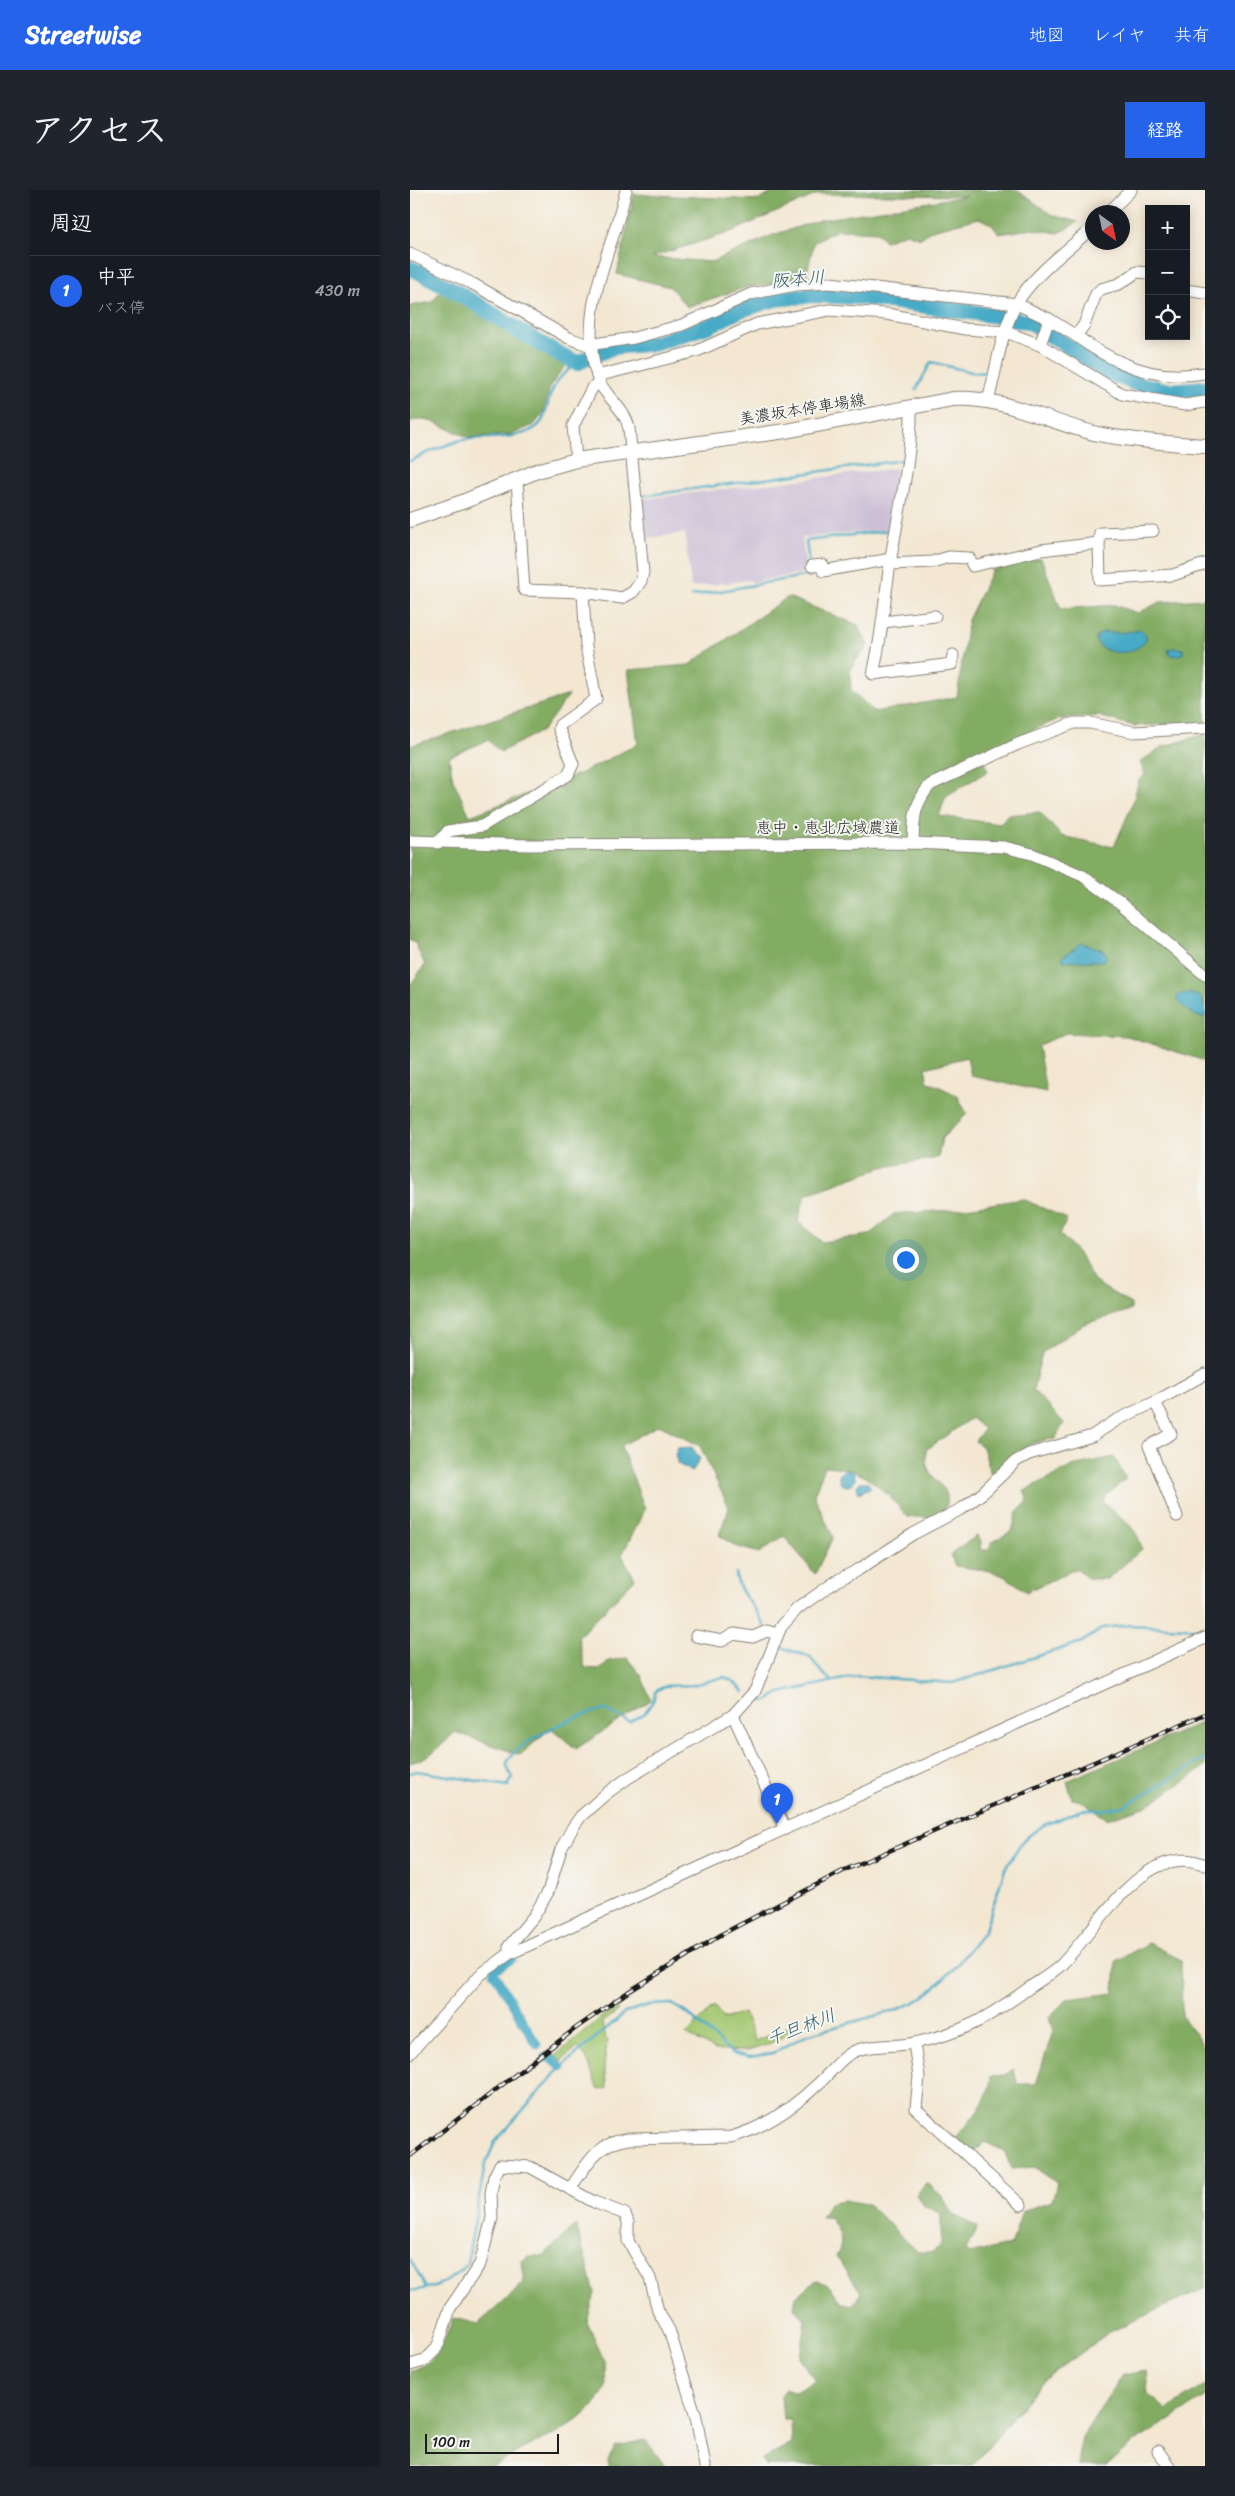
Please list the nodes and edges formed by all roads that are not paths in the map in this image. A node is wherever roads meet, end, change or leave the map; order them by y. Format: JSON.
{"nodes":[{"id":1,"x":626,"y":190,"type":"edge"},
{"id":2,"x":1131,"y":190,"type":"edge"},
{"id":3,"x":1116,"y":205,"type":"edge"},
{"id":4,"x":1085,"y":234,"type":"edge"},
{"id":5,"x":410,"y":254,"type":"edge"},
{"id":6,"x":1145,"y":273,"type":"edge"},
{"id":7,"x":1190,"y":291,"type":"edge"},
{"id":8,"x":1205,"y":293,"type":"edge"},
{"id":9,"x":1016,"y":307,"type":"junction"},
{"id":10,"x":1049,"y":319,"type":"junction"},
{"id":11,"x":1007,"y":330,"type":"junction"},
{"id":12,"x":1076,"y":336,"type":"junction"},
{"id":13,"x":592,"y":344,"type":"junction"},
{"id":14,"x":1040,"y":345,"type":"junction"},
{"id":15,"x":1205,"y":373,"type":"edge"},
{"id":16,"x":598,"y":379,"type":"junction"},
{"id":17,"x":988,"y":401,"type":"junction"},
{"id":18,"x":1205,"y":402,"type":"edge"},
{"id":19,"x":912,"y":408,"type":"junction"},
{"id":20,"x":1205,"y":446,"type":"edge"},
{"id":21,"x":632,"y":451,"type":"junction"},
{"id":22,"x":576,"y":460,"type":"junction"},
{"id":23,"x":517,"y":479,"type":"junction"},
{"id":24,"x":410,"y":520,"type":"edge"},
{"id":25,"x":1153,"y":531,"type":"dead end"},
{"id":26,"x":1099,"y":543,"type":"junction"},
{"id":27,"x":890,"y":561,"type":"junction"},
{"id":28,"x":1205,"y":564,"type":"edge"},
{"id":29,"x":812,"y":566,"type":"dead end"},
{"id":30,"x":583,"y":592,"type":"junction"},
{"id":31,"x":935,"y":616,"type":"dead end"},
{"id":32,"x":883,"y":622,"type":"junction"},
{"id":33,"x":953,"y":655,"type":"dead end"},
{"id":34,"x":1205,"y":728,"type":"edge"},
{"id":35,"x":410,"y":841,"type":"edge"},
{"id":36,"x":438,"y":843,"type":"junction"},
{"id":37,"x":913,"y":843,"type":"junction"},
{"id":38,"x":1205,"y":976,"type":"edge"},
{"id":39,"x":1205,"y":1374,"type":"edge"},
{"id":40,"x":1155,"y":1402,"type":"junction"},
{"id":41,"x":1177,"y":1516,"type":"dead end"},
{"id":42,"x":777,"y":1634,"type":"junction"},
{"id":43,"x":696,"y":1636,"type":"dead end"},
{"id":44,"x":1205,"y":1638,"type":"edge"},
{"id":45,"x":733,"y":1715,"type":"junction"},
{"id":46,"x":785,"y":1829,"type":"junction"},
{"id":47,"x":1205,"y":1865,"type":"edge"},
{"id":48,"x":509,"y":1954,"type":"junction"},
{"id":49,"x":914,"y":2044,"type":"junction"},
{"id":50,"x":410,"y":2052,"type":"edge"},
{"id":51,"x":570,"y":2189,"type":"junction"},
{"id":52,"x":1021,"y":2205,"type":"dead end"},
{"id":53,"x":410,"y":2365,"type":"edge"},
{"id":54,"x":1158,"y":2451,"type":"dead end"},
{"id":55,"x":705,"y":2466,"type":"edge"},
{"id":56,"x":1169,"y":2466,"type":"edge"}],
"edges":[{"from":1,"to":13,"type":"street"},
{"from":2,"to":3,"type":"street"},
{"from":4,"to":9,"type":"street"},
{"from":5,"to":13,"type":"street"},
{"from":6,"to":12,"type":"street"},
{"from":7,"to":8,"type":"street"},
{"from":9,"to":10,"type":"street"},
{"from":9,"to":11,"type":"street"},
{"from":9,"to":13,"type":"street"},
{"from":10,"to":12,"type":"street"},
{"from":10,"to":14,"type":"street"},
{"from":11,"to":14,"type":"street"},
{"from":11,"to":16,"type":"street"},
{"from":11,"to":17,"type":"street"},
{"from":12,"to":15,"type":"street"},
{"from":13,"to":16,"type":"street"},
{"from":14,"to":18,"type":"street"},
{"from":16,"to":21,"type":"street"},
{"from":16,"to":22,"type":"street"},
{"from":17,"to":19,"type":"main road","name":"美濃坂本停車場線"},
{"from":17,"to":20,"type":"main road","name":"美濃坂本停車場線"},
{"from":19,"to":21,"type":"main road","name":"美濃坂本停車場線"},
{"from":19,"to":27,"type":"street"},
{"from":21,"to":22,"type":"main road","name":"美濃坂本停車場線"},
{"from":21,"to":30,"type":"street"},
{"from":22,"to":23,"type":"main road","name":"美濃坂本停車場線"},
{"from":23,"to":24,"type":"main road","name":"美濃坂本停車場線"},
{"from":23,"to":30,"type":"street"},
{"from":25,"to":26,"type":"street"},
{"from":26,"to":27,"type":"street"},
{"from":26,"to":28,"type":"street"},
{"from":27,"to":29,"type":"street"},
{"from":27,"to":32,"type":"street"},
{"from":30,"to":36,"type":"street"},
{"from":31,"to":32,"type":"street"},
{"from":32,"to":33,"type":"street"},
{"from":34,"to":37,"type":"street"},
{"from":35,"to":36,"type":"street","name":"恵中・恵北広域農道"},
{"from":36,"to":37,"type":"street","name":"恵中・恵北広域農道"},
{"from":37,"to":38,"type":"street","name":"恵中・恵北広域農道"},
{"from":39,"to":40,"type":"street"},
{"from":40,"to":41,"type":"street"},
{"from":40,"to":42,"type":"street"},
{"from":42,"to":43,"type":"street"},
{"from":42,"to":45,"type":"street"},
{"from":44,"to":46,"type":"street"},
{"from":45,"to":46,"type":"street"},
{"from":45,"to":48,"type":"street"},
{"from":46,"to":48,"type":"street"},
{"from":47,"to":49,"type":"street"},
{"from":48,"to":50,"type":"street"},
{"from":49,"to":51,"type":"street"},
{"from":49,"to":52,"type":"street"},
{"from":51,"to":53,"type":"street"},
{"from":51,"to":55,"type":"street"},
{"from":54,"to":56,"type":"street"}]}
